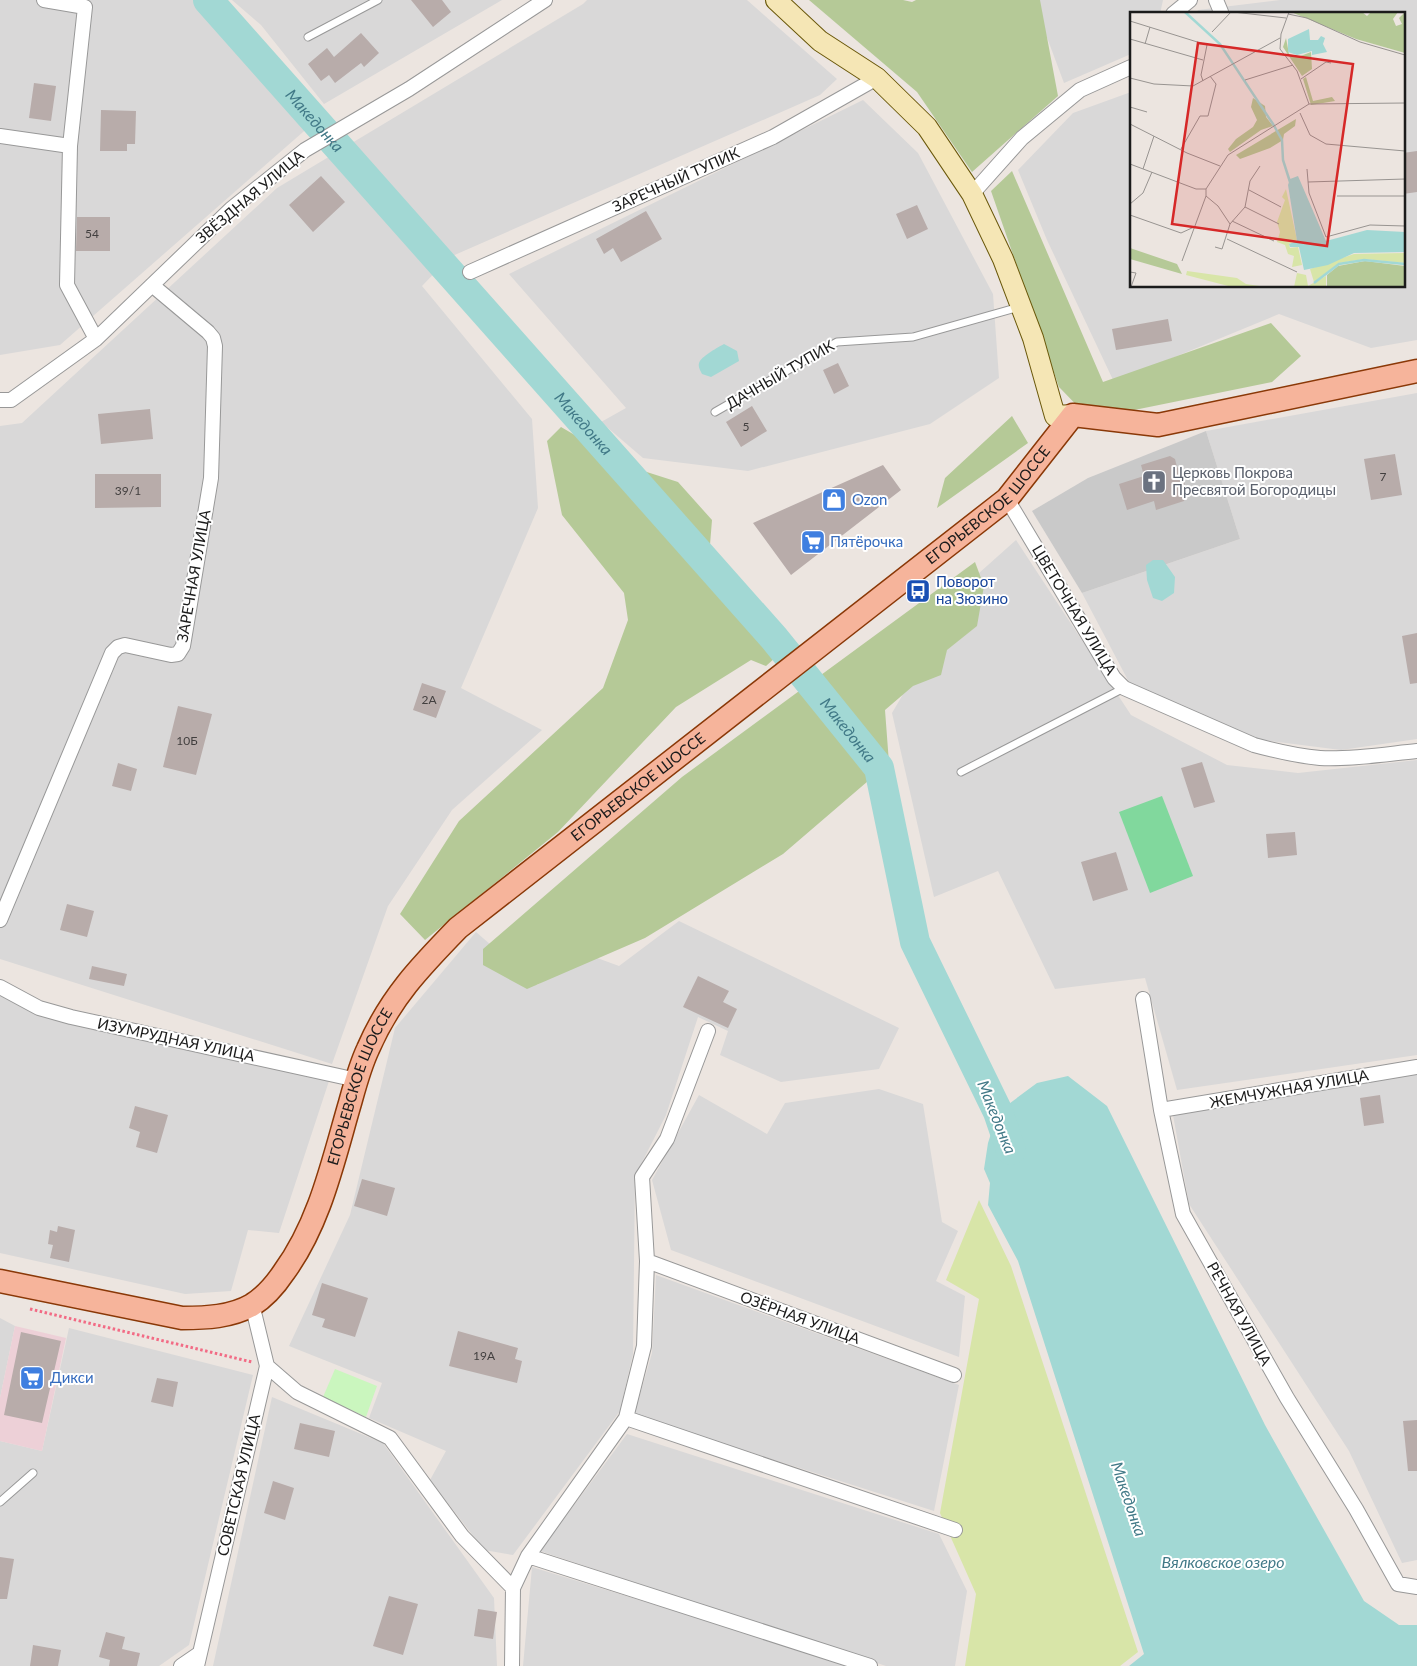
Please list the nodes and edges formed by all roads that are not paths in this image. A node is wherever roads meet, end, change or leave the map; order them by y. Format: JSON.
{"nodes":[{"id":1,"x":44,"y":0,"type":"edge"},
{"id":2,"x":378,"y":0,"type":"edge"},
{"id":3,"x":545,"y":0,"type":"edge"},
{"id":4,"x":776,"y":0,"type":"edge"},
{"id":5,"x":1190,"y":0,"type":"edge"},
{"id":6,"x":1175,"y":12,"type":"edge"},
{"id":7,"x":308,"y":37,"type":"dead end"},
{"id":8,"x":1130,"y":67,"type":"edge"},
{"id":9,"x":877,"y":78,"type":"junction"},
{"id":10,"x":0,"y":136,"type":"edge"},
{"id":11,"x":70,"y":146,"type":"junction"},
{"id":12,"x":972,"y":194,"type":"junction"},
{"id":13,"x":470,"y":272,"type":"dead end"},
{"id":14,"x":152,"y":285,"type":"junction"},
{"id":15,"x":1021,"y":306,"type":"junction"},
{"id":16,"x":96,"y":339,"type":"junction"},
{"id":17,"x":1417,"y":371,"type":"edge"},
{"id":18,"x":0,"y":400,"type":"edge"},
{"id":19,"x":715,"y":412,"type":"dead end"},
{"id":20,"x":1073,"y":415,"type":"junction"},
{"id":21,"x":1007,"y":499,"type":"junction"},
{"id":22,"x":1124,"y":688,"type":"junction"},
{"id":23,"x":1417,"y":751,"type":"edge"},
{"id":24,"x":961,"y":772,"type":"dead end"},
{"id":25,"x":0,"y":920,"type":"edge"},
{"id":26,"x":0,"y":987,"type":"edge"},
{"id":27,"x":1143,"y":999,"type":"dead end"},
{"id":28,"x":708,"y":1031,"type":"dead end"},
{"id":29,"x":1417,"y":1067,"type":"edge"},
{"id":30,"x":357,"y":1080,"type":"junction"},
{"id":31,"x":1161,"y":1110,"type":"junction"},
{"id":32,"x":646,"y":1261,"type":"junction"},
{"id":33,"x":0,"y":1281,"type":"edge"},
{"id":34,"x":252,"y":1304,"type":"junction"},
{"id":35,"x":267,"y":1366,"type":"junction"},
{"id":36,"x":954,"y":1375,"type":"dead end"},
{"id":37,"x":626,"y":1418,"type":"junction"},
{"id":38,"x":33,"y":1473,"type":"dead end"},
{"id":39,"x":0,"y":1502,"type":"edge"},
{"id":40,"x":955,"y":1530,"type":"dead end"},
{"id":41,"x":528,"y":1556,"type":"junction"},
{"id":42,"x":1417,"y":1587,"type":"edge"},
{"id":43,"x":513,"y":1588,"type":"junction"},
{"id":44,"x":198,"y":1659,"type":"edge"},
{"id":45,"x":181,"y":1666,"type":"edge"},
{"id":46,"x":512,"y":1666,"type":"edge"},
{"id":47,"x":870,"y":1666,"type":"edge"}],
"edges":[{"from":1,"to":11,"type":"street"},
{"from":2,"to":7,"type":"lane"},
{"from":3,"to":14,"type":"street","name":"ЗВЁЗДНАЯ УЛИЦА"},
{"from":4,"to":9,"type":"main road"},
{"from":5,"to":6,"type":"street"},
{"from":8,"to":12,"type":"street"},
{"from":9,"to":12,"type":"main road"},
{"from":9,"to":13,"type":"street","name":"ЗАРЕЧНЫЙ ТУПИК"},
{"from":10,"to":11,"type":"street"},
{"from":11,"to":16,"type":"street"},
{"from":12,"to":15,"type":"main road"},
{"from":14,"to":16,"type":"street","name":"ЗВЁЗДНАЯ УЛИЦА"},
{"from":14,"to":25,"type":"street","name":"ЗАРЕЧНАЯ УЛИЦА"},
{"from":15,"to":19,"type":"lane","name":"ДАЧНЫЙ ТУПИК"},
{"from":15,"to":20,"type":"main road"},
{"from":16,"to":18,"type":"street","name":"ЗВЁЗДНАЯ УЛИЦА"},
{"from":17,"to":20,"type":"main road"},
{"from":20,"to":21,"type":"main road","name":"ЕГОРЬЕВСКОЕ ШОССЕ"},
{"from":21,"to":22,"type":"street","name":"ЦВЕТОЧНАЯ УЛИЦА"},
{"from":21,"to":30,"type":"main road","name":"ЕГОРЬЕВСКОЕ ШОССЕ"},
{"from":22,"to":23,"type":"street","name":"ЦВЕТОЧНАЯ УЛИЦА"},
{"from":22,"to":24,"type":"lane"},
{"from":26,"to":30,"type":"street","name":"ИЗУМРУДНАЯ УЛИЦА"},
{"from":27,"to":31,"type":"street","name":"РЕЧНАЯ УЛИЦА"},
{"from":28,"to":32,"type":"street"},
{"from":29,"to":31,"type":"street","name":"ЖЕМЧУЖНАЯ УЛИЦА"},
{"from":30,"to":34,"type":"main road","name":"ЕГОРЬЕВСКОЕ ШОССЕ"},
{"from":31,"to":42,"type":"street","name":"РЕЧНАЯ УЛИЦА"},
{"from":32,"to":36,"type":"street","name":"ОЗЁРНАЯ УЛИЦА"},
{"from":32,"to":37,"type":"street"},
{"from":33,"to":34,"type":"main road","name":"ЕГОРЬЕВСКОЕ ШОССЕ"},
{"from":34,"to":35,"type":"street","name":"СОВЕТСКАЯ УЛИЦА"},
{"from":35,"to":43,"type":"street"},
{"from":35,"to":44,"type":"street","name":"СОВЕТСКАЯ УЛИЦА"},
{"from":37,"to":40,"type":"street"},
{"from":37,"to":41,"type":"street"},
{"from":38,"to":39,"type":"lane"},
{"from":41,"to":43,"type":"street"},
{"from":41,"to":47,"type":"street"},
{"from":43,"to":46,"type":"street"},
{"from":44,"to":45,"type":"street"}]}
